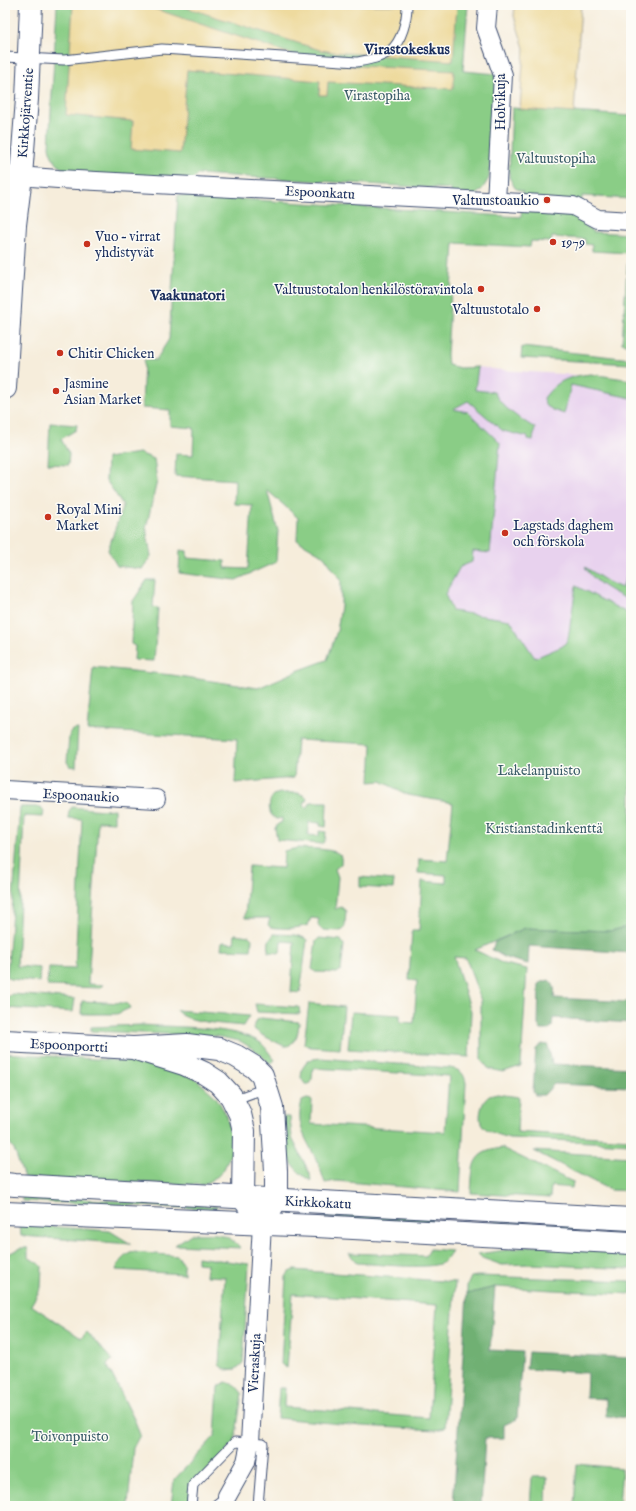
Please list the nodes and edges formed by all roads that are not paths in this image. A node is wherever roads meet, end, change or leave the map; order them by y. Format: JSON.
{"nodes":[{"id":1,"x":31,"y":5,"type":"edge"},
{"id":2,"x":407,"y":5,"type":"edge"},
{"id":3,"x":488,"y":5,"type":"edge"},
{"id":4,"x":5,"y":57,"type":"edge"},
{"id":5,"x":29,"y":58,"type":"junction"},
{"id":6,"x":13,"y":176,"type":"edge"},
{"id":7,"x":496,"y":201,"type":"junction"},
{"id":8,"x":631,"y":221,"type":"edge"},
{"id":9,"x":5,"y":388,"type":"edge"},
{"id":10,"x":5,"y":790,"type":"edge"},
{"id":11,"x":156,"y":799,"type":"dead end"},
{"id":12,"x":5,"y":1041,"type":"edge"},
{"id":13,"x":133,"y":1048,"type":"junction"},
{"id":14,"x":266,"y":1088,"type":"junction"},
{"id":15,"x":233,"y":1100,"type":"junction"},
{"id":16,"x":5,"y":1184,"type":"edge"},
{"id":17,"x":243,"y":1198,"type":"junction"},
{"id":18,"x":276,"y":1200,"type":"junction"},
{"id":19,"x":5,"y":1213,"type":"edge"},
{"id":20,"x":631,"y":1219,"type":"edge"},
{"id":21,"x":262,"y":1224,"type":"junction"},
{"id":22,"x":631,"y":1243,"type":"edge"},
{"id":23,"x":250,"y":1443,"type":"junction"},
{"id":24,"x":221,"y":1501,"type":"edge"},
{"id":25,"x":191,"y":1506,"type":"edge"},
{"id":26,"x":258,"y":1506,"type":"edge"}],
"edges":[{"from":1,"to":5,"type":"main road","name":"Kirkkojärventie"},
{"from":2,"to":5,"type":"lane"},
{"from":3,"to":7,"type":"street","name":"Holvikuja"},
{"from":4,"to":5,"type":"lane"},
{"from":5,"to":6,"type":"main road","name":"Kirkkojärventie"},
{"from":6,"to":7,"type":"street","name":"Espoonkatu"},
{"from":6,"to":9,"type":"main road","name":"Kirkkojärventie"},
{"from":7,"to":8,"type":"street","name":"Espoonkatu"},
{"from":10,"to":11,"type":"street","name":"Espoonaukio"},
{"from":12,"to":13,"type":"main road","name":"Espoonportti"},
{"from":13,"to":14,"type":"main road","name":"Espoonportti"},
{"from":13,"to":15,"type":"main road","name":"Espoonportti"},
{"from":14,"to":15,"type":"lane"},
{"from":14,"to":18,"type":"main road","name":"Espoonportti"},
{"from":15,"to":17,"type":"main road","name":"Espoonportti"},
{"from":16,"to":17,"type":"main road","name":"Kirkkokatu"},
{"from":17,"to":18,"type":"main road","name":"Kirkkokatu"},
{"from":17,"to":21,"type":"main road"},
{"from":18,"to":20,"type":"main road","name":"Kirkkokatu"},
{"from":18,"to":21,"type":"main road"},
{"from":19,"to":21,"type":"main road","name":"Kirkkokatu"},
{"from":21,"to":22,"type":"main road","name":"Kirkkokatu"},
{"from":21,"to":23,"type":"street","name":"Vieraskuja"},
{"from":23,"to":24,"type":"street","name":"Vieraskuja"},
{"from":23,"to":25,"type":"lane"},
{"from":23,"to":26,"type":"lane"}]}
